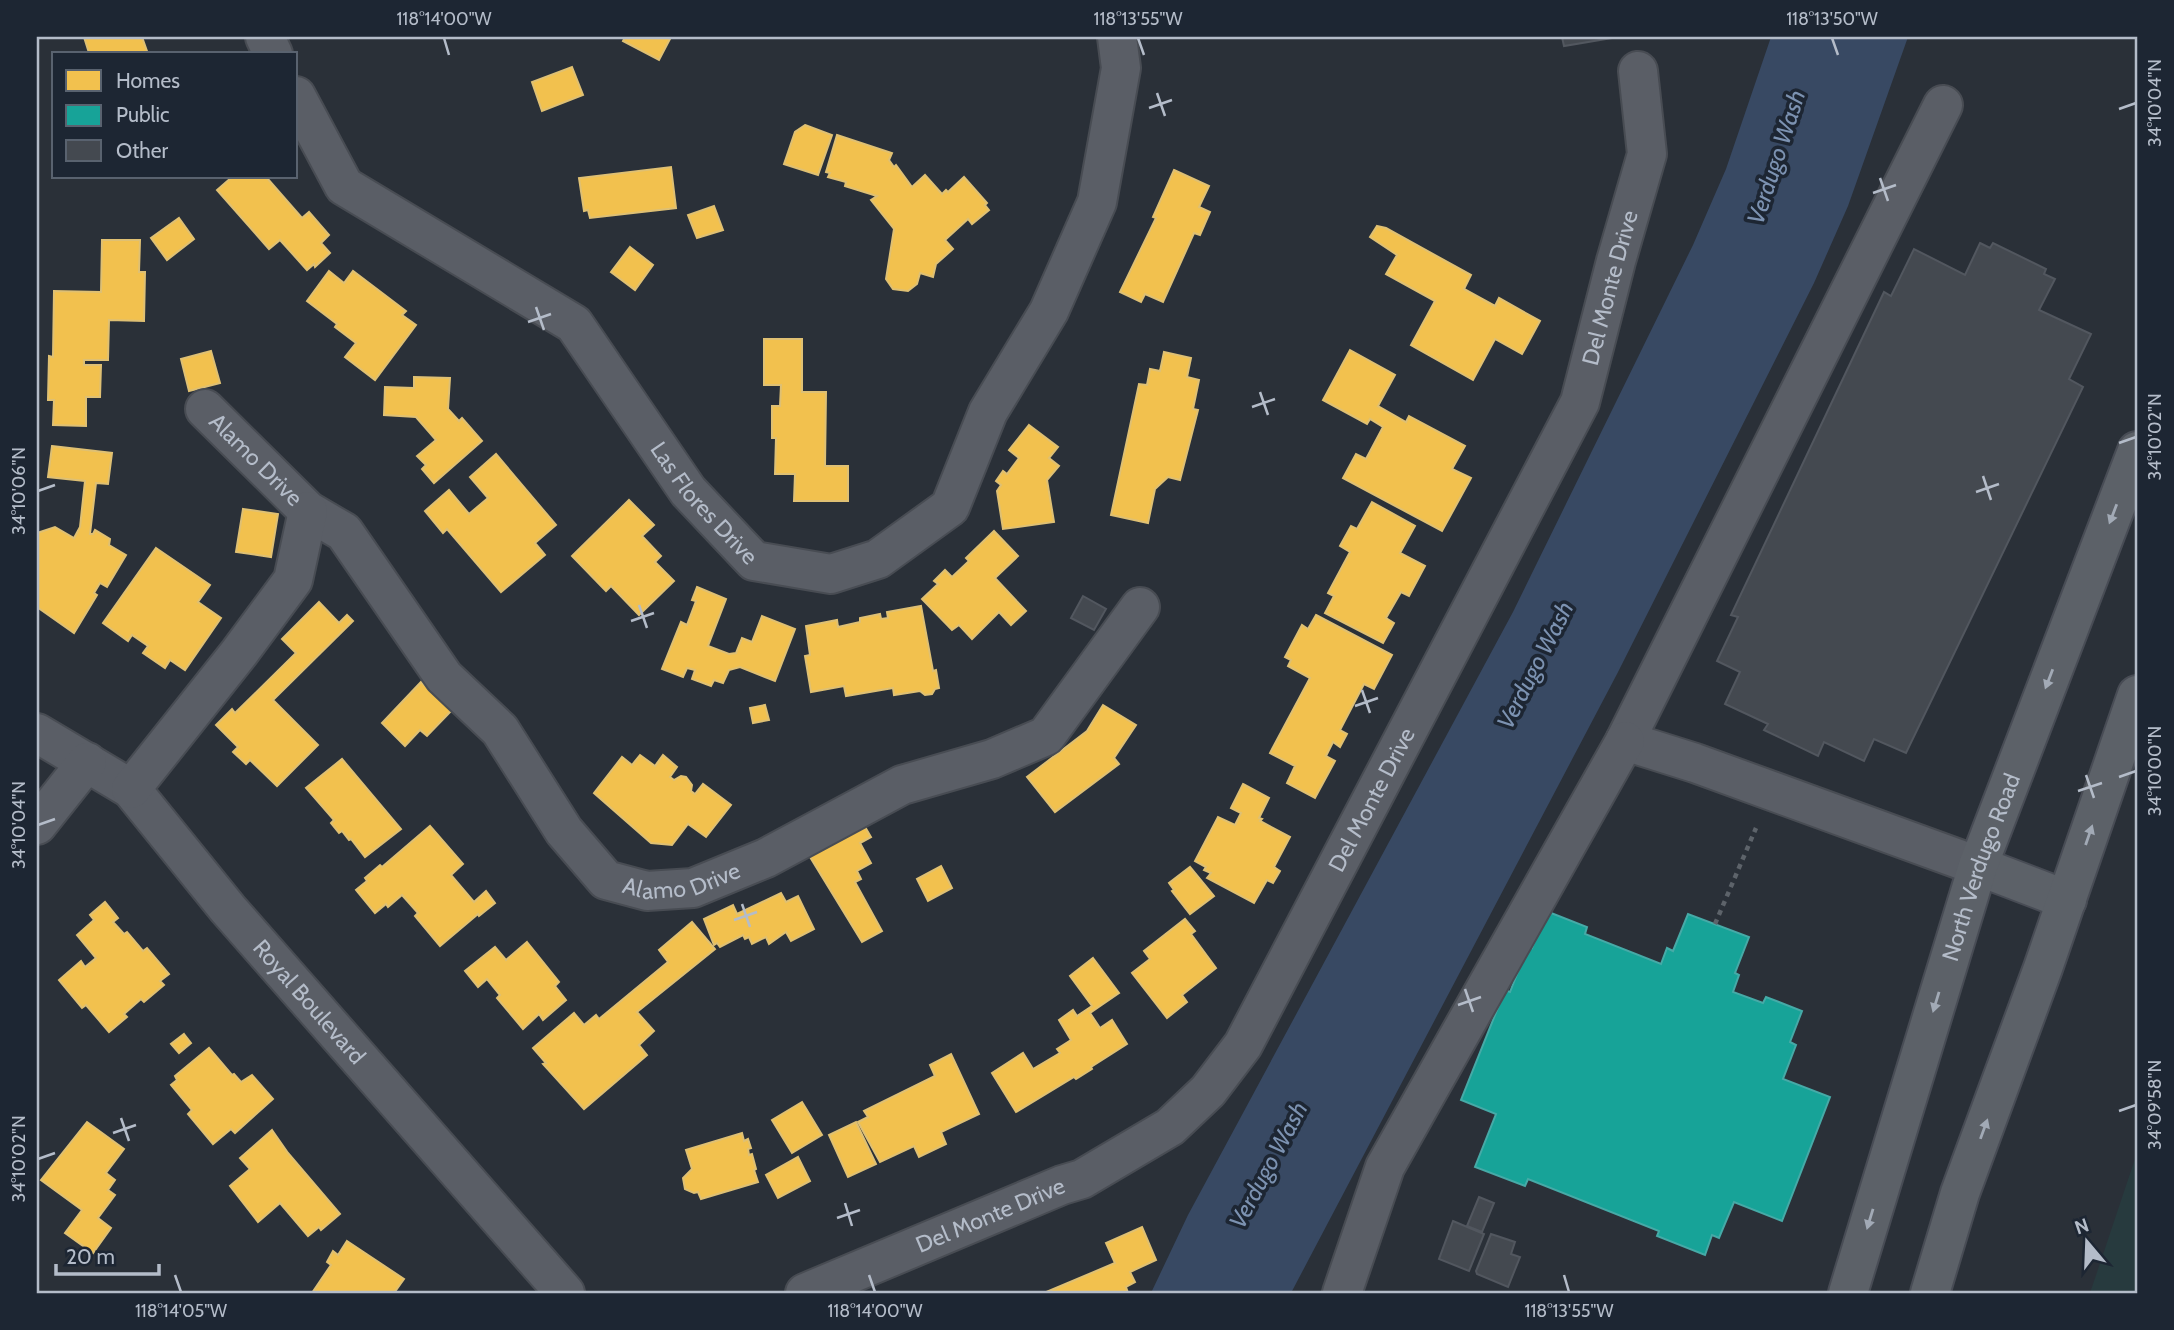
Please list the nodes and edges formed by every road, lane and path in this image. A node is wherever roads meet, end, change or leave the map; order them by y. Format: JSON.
{"nodes":[{"id":1,"x":1117,"y":37,"type":"edge"},
{"id":2,"x":1637,"y":71,"type":"dead end"},
{"id":3,"x":298,"y":100,"type":"edge"},
{"id":4,"x":1943,"y":105,"type":"dead end"},
{"id":5,"x":205,"y":409,"type":"dead end"},
{"id":6,"x":2137,"y":451,"type":"edge"},
{"id":7,"x":308,"y":511,"type":"junction"},
{"id":8,"x":1140,"y":607,"type":"dead end"},
{"id":9,"x":2137,"y":695,"type":"edge"},
{"id":10,"x":37,"y":733,"type":"edge"},
{"id":11,"x":1625,"y":741,"type":"junction"},
{"id":12,"x":87,"y":762,"type":"junction"},
{"id":13,"x":131,"y":789,"type":"junction"},
{"id":14,"x":37,"y":825,"type":"edge"},
{"id":15,"x":1756,"y":828,"type":"dead end"},
{"id":16,"x":1978,"y":866,"type":"junction"},
{"id":17,"x":2067,"y":900,"type":"junction"},
{"id":18,"x":1714,"y":924,"type":"dead end"},
{"id":19,"x":565,"y":1293,"type":"edge"},
{"id":20,"x":805,"y":1293,"type":"edge"},
{"id":21,"x":1342,"y":1293,"type":"edge"},
{"id":22,"x":1848,"y":1293,"type":"edge"},
{"id":23,"x":1930,"y":1293,"type":"edge"}],
"edges":[{"from":1,"to":3,"type":"street","name":"Las Flores Drive"},
{"from":2,"to":20,"type":"street","name":"Del Monte Drive"},
{"from":4,"to":11,"type":"street"},
{"from":5,"to":7,"type":"street","name":"Alamo Drive"},
{"from":6,"to":16,"type":"main road","name":"North Verdugo Road","one_way":true},
{"from":7,"to":8,"type":"street","name":"Alamo Drive"},
{"from":7,"to":13,"type":"street","name":"Alamo Drive"},
{"from":17,"to":9,"type":"main road","one_way":true},
{"from":10,"to":12,"type":"street","name":"Royal Boulevard"},
{"from":11,"to":16,"type":"street"},
{"from":11,"to":21,"type":"street"},
{"from":12,"to":13,"type":"street","name":"Royal Boulevard"},
{"from":12,"to":14,"type":"street"},
{"from":13,"to":19,"type":"street","name":"Royal Boulevard"},
{"from":15,"to":18,"type":"path"},
{"from":16,"to":17,"type":"main road"},
{"from":16,"to":22,"type":"main road","name":"North Verdugo Road","one_way":true},
{"from":23,"to":17,"type":"main road","one_way":true}]}
